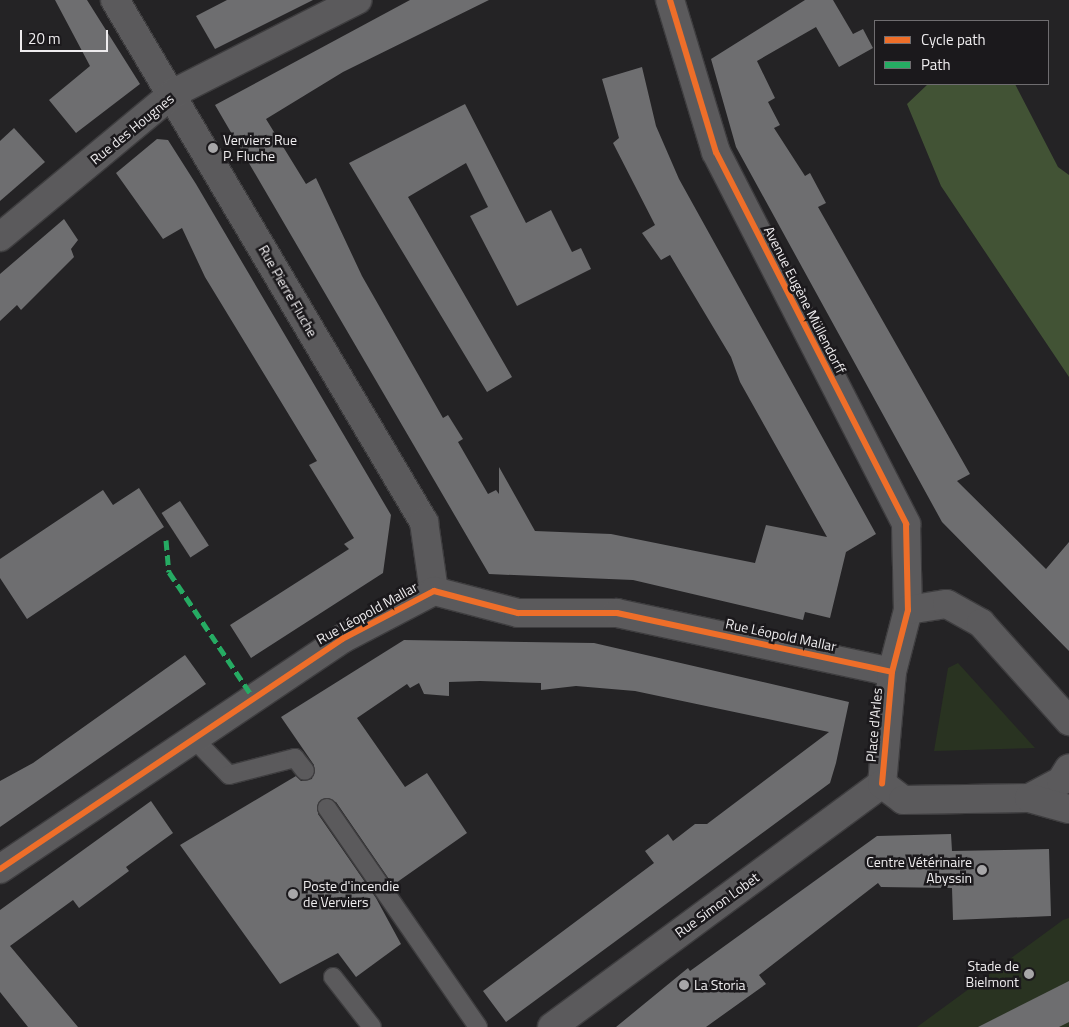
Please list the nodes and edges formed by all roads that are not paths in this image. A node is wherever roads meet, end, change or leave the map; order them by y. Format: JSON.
{"nodes":[{"id":1,"x":115,"y":0,"type":"edge"},
{"id":2,"x":357,"y":0,"type":"edge"},
{"id":3,"x":670,"y":0,"type":"edge"},
{"id":4,"x":172,"y":94,"type":"junction"},
{"id":5,"x":0,"y":237,"type":"edge"},
{"id":6,"x":434,"y":591,"type":"junction"},
{"id":7,"x":908,"y":610,"type":"junction"},
{"id":8,"x":892,"y":672,"type":"junction"},
{"id":9,"x":1069,"y":721,"type":"edge"},
{"id":10,"x":194,"y":739,"type":"junction"},
{"id":11,"x":1069,"y":768,"type":"edge"},
{"id":12,"x":305,"y":771,"type":"dead end"},
{"id":13,"x":882,"y":784,"type":"junction"},
{"id":14,"x":1029,"y":798,"type":"junction"},
{"id":15,"x":327,"y":808,"type":"dead end"},
{"id":16,"x":1069,"y":809,"type":"edge"},
{"id":17,"x":0,"y":869,"type":"edge"},
{"id":18,"x":333,"y":977,"type":"dead end"},
{"id":19,"x":372,"y":1027,"type":"edge"},
{"id":20,"x":478,"y":1027,"type":"edge"},
{"id":21,"x":552,"y":1027,"type":"edge"}],
"edges":[{"from":1,"to":4,"type":"street","name":"Rue Pierre Fluche"},
{"from":2,"to":4,"type":"street","name":"Rue des Hougnes"},
{"from":3,"to":7,"type":"street","name":"Avenue Eugène Müllendorff"},
{"from":4,"to":5,"type":"street","name":"Rue des Hougnes"},
{"from":4,"to":6,"type":"street","name":"Rue Pierre Fluche"},
{"from":6,"to":8,"type":"street","name":"Rue Léopold Mallar"},
{"from":6,"to":10,"type":"street","name":"Rue Léopold Mallar"},
{"from":7,"to":8,"type":"street","name":"Place d'Arles"},
{"from":7,"to":9,"type":"street"},
{"from":8,"to":13,"type":"street","name":"Place d'Arles"},
{"from":10,"to":12,"type":"lane"},
{"from":10,"to":17,"type":"street","name":"Rue Léopold Mallar"},
{"from":11,"to":14,"type":"street"},
{"from":13,"to":14,"type":"street"},
{"from":13,"to":21,"type":"street","name":"Rue Simon Lobet"},
{"from":14,"to":16,"type":"street"},
{"from":15,"to":20,"type":"lane"},
{"from":18,"to":19,"type":"lane"}]}
